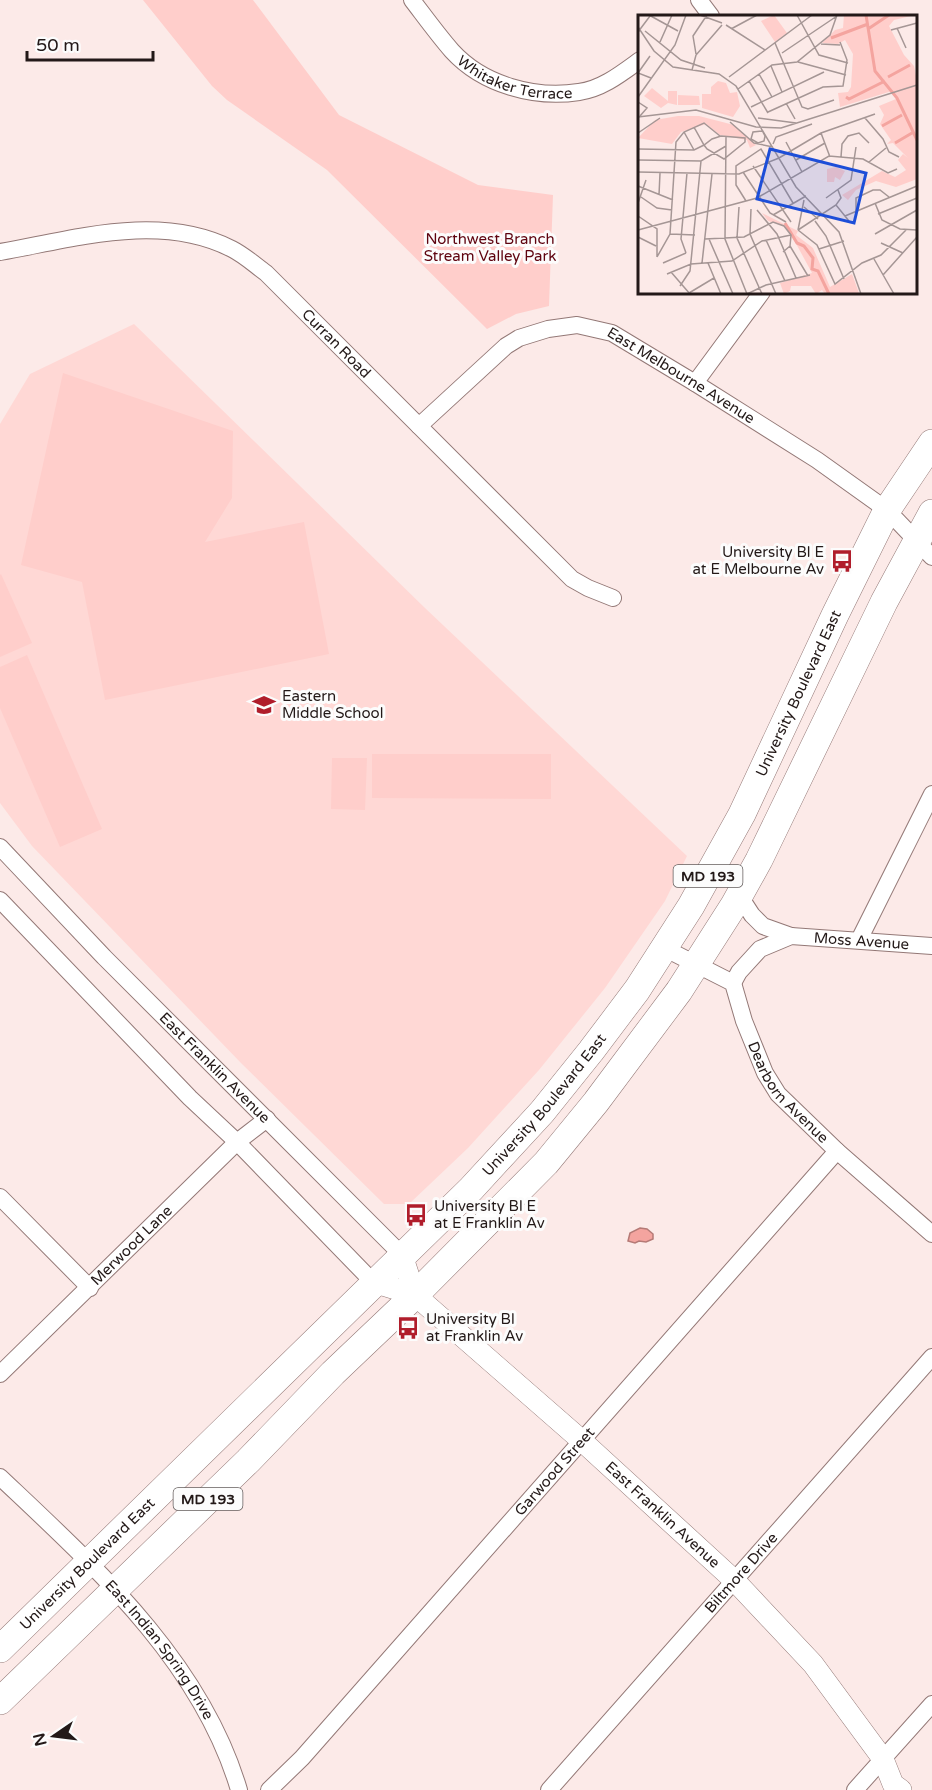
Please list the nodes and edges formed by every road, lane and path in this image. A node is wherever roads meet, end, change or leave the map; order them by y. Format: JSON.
{"nodes":[{"id":1,"x":412,"y":0,"type":"edge"},
{"id":2,"x":638,"y":61,"type":"edge"},
{"id":3,"x":0,"y":252,"type":"edge"},
{"id":4,"x":761,"y":294,"type":"edge"},
{"id":5,"x":695,"y":383,"type":"junction"},
{"id":6,"x":420,"y":426,"type":"junction"},
{"id":7,"x":932,"y":443,"type":"edge"},
{"id":8,"x":887,"y":510,"type":"junction"},
{"id":9,"x":932,"y":513,"type":"edge"},
{"id":10,"x":924,"y":549,"type":"edge"},
{"id":11,"x":613,"y":598,"type":"dead end"},
{"id":12,"x":932,"y":794,"type":"edge"},
{"id":13,"x":0,"y":847,"type":"edge"},
{"id":14,"x":740,"y":895,"type":"junction"},
{"id":15,"x":0,"y":900,"type":"edge"},
{"id":16,"x":791,"y":936,"type":"junction"},
{"id":17,"x":859,"y":940,"type":"junction"},
{"id":18,"x":932,"y":946,"type":"edge"},
{"id":19,"x":664,"y":948,"type":"junction"},
{"id":20,"x":696,"y":965,"type":"junction"},
{"id":21,"x":733,"y":983,"type":"junction"},
{"id":22,"x":267,"y":1119,"type":"junction"},
{"id":23,"x":237,"y":1142,"type":"junction"},
{"id":24,"x":837,"y":1151,"type":"junction"},
{"id":25,"x":0,"y":1197,"type":"edge"},
{"id":26,"x":932,"y":1234,"type":"edge"},
{"id":27,"x":402,"y":1255,"type":"junction"},
{"id":28,"x":373,"y":1282,"type":"junction"},
{"id":29,"x":90,"y":1288,"type":"junction"},
{"id":30,"x":415,"y":1295,"type":"junction"},
{"id":31,"x":932,"y":1357,"type":"edge"},
{"id":32,"x":0,"y":1374,"type":"edge"},
{"id":33,"x":581,"y":1440,"type":"junction"},
{"id":34,"x":0,"y":1477,"type":"edge"},
{"id":35,"x":89,"y":1562,"type":"junction"},
{"id":36,"x":735,"y":1581,"type":"junction"},
{"id":37,"x":114,"y":1589,"type":"junction"},
{"id":38,"x":0,"y":1649,"type":"edge"},
{"id":39,"x":0,"y":1701,"type":"edge"},
{"id":40,"x":932,"y":1704,"type":"edge"},
{"id":41,"x":883,"y":1759,"type":"junction"},
{"id":42,"x":239,"y":1790,"type":"edge"},
{"id":43,"x":269,"y":1790,"type":"edge"},
{"id":44,"x":549,"y":1790,"type":"edge"},
{"id":45,"x":855,"y":1790,"type":"edge"},
{"id":46,"x":901,"y":1790,"type":"edge"},
{"id":47,"x":910,"y":1790,"type":"edge"}],
"edges":[{"from":1,"to":2,"type":"street","name":"Whitaker Terrace"},
{"from":3,"to":6,"type":"street","name":"Curran Road"},
{"from":4,"to":5,"type":"street"},
{"from":5,"to":6,"type":"street","name":"East Melbourne Avenue"},
{"from":5,"to":8,"type":"street","name":"East Melbourne Avenue"},
{"from":6,"to":11,"type":"street","name":"Curran Road"},
{"from":7,"to":8,"type":"main road","name":"University Boulevard East","number":"MD 193"},
{"from":8,"to":10,"type":"street","name":"East Melbourne Avenue"},
{"from":8,"to":19,"type":"main road","name":"University Boulevard East","number":"MD 193"},
{"from":9,"to":10,"type":"main road","number":"MD 193"},
{"from":10,"to":14,"type":"main road","number":"MD 193"},
{"from":12,"to":17,"type":"street"},
{"from":13,"to":22,"type":"street","name":"East Franklin Avenue"},
{"from":14,"to":16,"type":"street","name":"Moss Avenue"},
{"from":14,"to":20,"type":"main road","number":"MD 193"},
{"from":15,"to":23,"type":"street","name":"East Franklin Avenue"},
{"from":16,"to":17,"type":"street","name":"Moss Avenue"},
{"from":16,"to":21,"type":"street","name":"Moss Avenue"},
{"from":17,"to":18,"type":"street","name":"Moss Avenue"},
{"from":19,"to":20,"type":"street"},
{"from":19,"to":27,"type":"main road","name":"University Boulevard East","number":"MD 193"},
{"from":20,"to":21,"type":"street"},
{"from":20,"to":30,"type":"main road","number":"MD 193"},
{"from":21,"to":24,"type":"street","name":"Dearborn Avenue"},
{"from":22,"to":23,"type":"street","name":"Merwood Lane"},
{"from":22,"to":27,"type":"street","name":"East Franklin Avenue"},
{"from":23,"to":28,"type":"street","name":"East Franklin Avenue"},
{"from":23,"to":29,"type":"street","name":"Merwood Lane"},
{"from":24,"to":26,"type":"street","name":"Dearborn Avenue"},
{"from":24,"to":33,"type":"street","name":"Garwood Street"},
{"from":25,"to":29,"type":"street"},
{"from":27,"to":28,"type":"main road","name":"University Boulevard East","number":"MD 193"},
{"from":27,"to":30,"type":"street","name":"East Franklin Avenue"},
{"from":28,"to":30,"type":"street","name":"East Franklin Avenue"},
{"from":28,"to":35,"type":"main road","name":"University Boulevard East","number":"MD 193"},
{"from":29,"to":32,"type":"street","name":"Merwood Lane"},
{"from":30,"to":33,"type":"street","name":"East Franklin Avenue"},
{"from":30,"to":37,"type":"main road","number":"MD 193"},
{"from":31,"to":36,"type":"street","name":"Biltmore Drive"},
{"from":33,"to":36,"type":"street","name":"East Franklin Avenue"},
{"from":33,"to":43,"type":"street","name":"Garwood Street"},
{"from":34,"to":35,"type":"street","name":"East Indian Spring Drive"},
{"from":35,"to":37,"type":"street","name":"East Indian Spring Drive"},
{"from":35,"to":38,"type":"main road","name":"University Boulevard East","number":"MD 193"},
{"from":36,"to":41,"type":"street","name":"East Franklin Avenue"},
{"from":36,"to":44,"type":"street","name":"Biltmore Drive"},
{"from":37,"to":39,"type":"main road","number":"MD 193"},
{"from":37,"to":42,"type":"street","name":"East Indian Spring Drive"},
{"from":40,"to":41,"type":"street"},
{"from":41,"to":45,"type":"street"},
{"from":41,"to":46,"type":"street","name":"East Franklin Avenue"},
{"from":41,"to":47,"type":"street","name":"East Franklin Avenue"}]}
